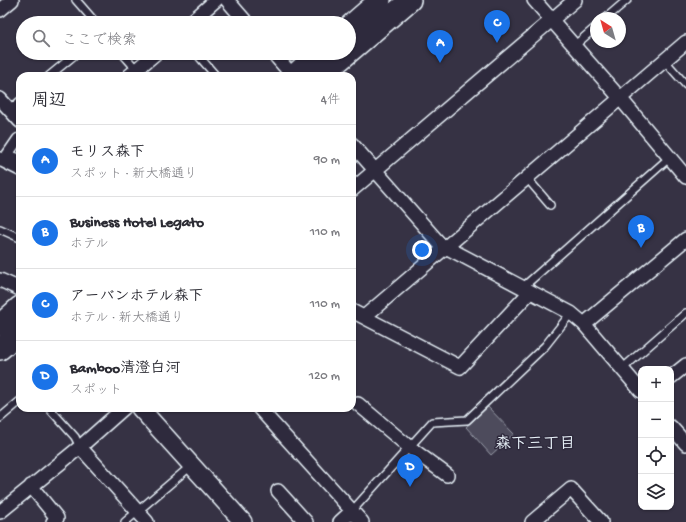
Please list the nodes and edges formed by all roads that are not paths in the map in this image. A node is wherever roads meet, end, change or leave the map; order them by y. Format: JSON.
{"nodes":[{"id":1,"x":12,"y":0,"type":"edge"},
{"id":2,"x":76,"y":0,"type":"edge"},
{"id":3,"x":216,"y":0,"type":"edge"},
{"id":4,"x":227,"y":0,"type":"edge"},
{"id":5,"x":380,"y":0,"type":"edge"},
{"id":6,"x":410,"y":0,"type":"edge"},
{"id":7,"x":534,"y":0,"type":"edge"},
{"id":8,"x":575,"y":0,"type":"edge"},
{"id":9,"x":627,"y":0,"type":"edge"},
{"id":10,"x":0,"y":10,"type":"edge"},
{"id":11,"x":613,"y":12,"type":"edge"},
{"id":12,"x":90,"y":16,"type":"edge"},
{"id":13,"x":198,"y":16,"type":"edge"},
{"id":14,"x":241,"y":16,"type":"edge"},
{"id":15,"x":552,"y":20,"type":"junction"},
{"id":16,"x":356,"y":21,"type":"edge"},
{"id":17,"x":590,"y":32,"type":"edge"},
{"id":18,"x":686,"y":42,"type":"edge"},
{"id":19,"x":356,"y":45,"type":"edge"},
{"id":20,"x":574,"y":46,"type":"junction"},
{"id":21,"x":68,"y":60,"type":"edge"},
{"id":22,"x":126,"y":60,"type":"edge"},
{"id":23,"x":148,"y":60,"type":"edge"},
{"id":24,"x":202,"y":60,"type":"edge"},
{"id":25,"x":279,"y":60,"type":"edge"},
{"id":26,"x":311,"y":60,"type":"edge"},
{"id":27,"x":339,"y":60,"type":"edge"},
{"id":28,"x":665,"y":61,"type":"junction"},
{"id":29,"x":54,"y":72,"type":"edge"},
{"id":30,"x":132,"y":72,"type":"edge"},
{"id":31,"x":134,"y":72,"type":"edge"},
{"id":32,"x":213,"y":72,"type":"edge"},
{"id":33,"x":290,"y":72,"type":"edge"},
{"id":34,"x":298,"y":72,"type":"edge"},
{"id":35,"x":326,"y":72,"type":"edge"},
{"id":36,"x":686,"y":85,"type":"edge"},
{"id":37,"x":620,"y":98,"type":"junction"},
{"id":38,"x":0,"y":99,"type":"edge"},
{"id":39,"x":16,"y":105,"type":"edge"},
{"id":40,"x":10,"y":110,"type":"junction"},
{"id":41,"x":16,"y":117,"type":"edge"},
{"id":42,"x":16,"y":142,"type":"edge"},
{"id":43,"x":356,"y":149,"type":"edge"},
{"id":44,"x":16,"y":158,"type":"edge"},
{"id":45,"x":669,"y":158,"type":"junction"},
{"id":46,"x":0,"y":159,"type":"edge"},
{"id":47,"x":16,"y":167,"type":"edge"},
{"id":48,"x":375,"y":170,"type":"junction"},
{"id":49,"x":686,"y":177,"type":"edge"},
{"id":50,"x":527,"y":178,"type":"junction"},
{"id":51,"x":356,"y":187,"type":"edge"},
{"id":52,"x":550,"y":205,"type":"dead end"},
{"id":53,"x":0,"y":228,"type":"edge"},
{"id":54,"x":16,"y":236,"type":"edge"},
{"id":55,"x":686,"y":239,"type":"edge"},
{"id":56,"x":446,"y":246,"type":"junction"},
{"id":57,"x":0,"y":280,"type":"edge"},
{"id":58,"x":16,"y":287,"type":"edge"},
{"id":59,"x":526,"y":290,"type":"junction"},
{"id":60,"x":16,"y":311,"type":"edge"},
{"id":61,"x":356,"y":313,"type":"edge"},
{"id":62,"x":571,"y":313,"type":"junction"},
{"id":63,"x":686,"y":313,"type":"edge"},
{"id":64,"x":364,"y":317,"type":"junction"},
{"id":65,"x":584,"y":324,"type":"junction"},
{"id":66,"x":0,"y":325,"type":"edge"},
{"id":67,"x":16,"y":335,"type":"edge"},
{"id":68,"x":0,"y":349,"type":"edge"},
{"id":69,"x":686,"y":365,"type":"edge"},
{"id":70,"x":622,"y":369,"type":"junction"},
{"id":71,"x":674,"y":375,"type":"edge"},
{"id":72,"x":638,"y":388,"type":"edge"},
{"id":73,"x":16,"y":404,"type":"edge"},
{"id":74,"x":358,"y":404,"type":"dead end"},
{"id":75,"x":53,"y":412,"type":"edge"},
{"id":76,"x":119,"y":412,"type":"edge"},
{"id":77,"x":144,"y":412,"type":"edge"},
{"id":78,"x":263,"y":412,"type":"edge"},
{"id":79,"x":0,"y":418,"type":"edge"},
{"id":80,"x":674,"y":430,"type":"edge"},
{"id":81,"x":686,"y":444,"type":"edge"},
{"id":82,"x":80,"y":447,"type":"junction"},
{"id":83,"x":409,"y":447,"type":"junction"},
{"id":84,"x":192,"y":465,"type":"junction"},
{"id":85,"x":447,"y":475,"type":"dead end"},
{"id":86,"x":31,"y":486,"type":"junction"},
{"id":87,"x":278,"y":491,"type":"dead end"},
{"id":88,"x":352,"y":511,"type":"junction"},
{"id":89,"x":0,"y":512,"type":"edge"},
{"id":90,"x":137,"y":512,"type":"junction"},
{"id":91,"x":53,"y":522,"type":"edge"},
{"id":92,"x":125,"y":522,"type":"edge"},
{"id":93,"x":147,"y":522,"type":"edge"},
{"id":94,"x":243,"y":522,"type":"edge"},
{"id":95,"x":306,"y":522,"type":"edge"},
{"id":96,"x":340,"y":522,"type":"edge"},
{"id":97,"x":362,"y":522,"type":"edge"},
{"id":98,"x":532,"y":522,"type":"edge"},
{"id":99,"x":601,"y":522,"type":"edge"}],
"edges":[{"from":1,"to":10,"type":"street"},
{"from":2,"to":12,"type":"lane"},
{"from":3,"to":13,"type":"street"},
{"from":4,"to":14,"type":"street"},
{"from":5,"to":16,"type":"main road"},
{"from":6,"to":19,"type":"main road"},
{"from":7,"to":15,"type":"street"},
{"from":8,"to":15,"type":"street"},
{"from":9,"to":11,"type":"lane"},
{"from":15,"to":20,"type":"street"},
{"from":15,"to":48,"type":"street"},
{"from":17,"to":20,"type":"lane"},
{"from":18,"to":28,"type":"street"},
{"from":20,"to":37,"type":"street"},
{"from":21,"to":29,"type":"lane"},
{"from":22,"to":30,"type":"lane"},
{"from":23,"to":31,"type":"street"},
{"from":24,"to":32,"type":"lane"},
{"from":25,"to":33,"type":"street"},
{"from":26,"to":34,"type":"main road"},
{"from":27,"to":35,"type":"main road"},
{"from":28,"to":36,"type":"lane"},
{"from":28,"to":37,"type":"street"},
{"from":37,"to":45,"type":"street"},
{"from":37,"to":50,"type":"street"},
{"from":38,"to":40,"type":"street"},
{"from":39,"to":40,"type":"lane"},
{"from":40,"to":41,"type":"street"},
{"from":42,"to":44,"type":"street"},
{"from":43,"to":48,"type":"street"},
{"from":45,"to":49,"type":"street"},
{"from":45,"to":59,"type":"lane"},
{"from":46,"to":47,"type":"street"},
{"from":48,"to":51,"type":"street"},
{"from":48,"to":56,"type":"street"},
{"from":50,"to":52,"type":"lane"},
{"from":50,"to":56,"type":"street"},
{"from":53,"to":54,"type":"lane"},
{"from":55,"to":65,"type":"street"},
{"from":56,"to":59,"type":"street"},
{"from":56,"to":64,"type":"street"},
{"from":57,"to":58,"type":"street"},
{"from":59,"to":62,"type":"street"},
{"from":59,"to":64,"type":"street"},
{"from":60,"to":66,"type":"main road"},
{"from":61,"to":64,"type":"street"},
{"from":62,"to":65,"type":"street"},
{"from":62,"to":83,"type":"lane"},
{"from":63,"to":70,"type":"lane"},
{"from":65,"to":70,"type":"street"},
{"from":67,"to":68,"type":"main road"},
{"from":69,"to":71,"type":"street"},
{"from":70,"to":72,"type":"street"},
{"from":73,"to":79,"type":"lane"},
{"from":74,"to":83,"type":"street"},
{"from":75,"to":82,"type":"lane"},
{"from":76,"to":82,"type":"street"},
{"from":77,"to":84,"type":"street"},
{"from":78,"to":88,"type":"street"},
{"from":80,"to":81,"type":"street"},
{"from":82,"to":86,"type":"street"},
{"from":82,"to":90,"type":"street"},
{"from":83,"to":85,"type":"street"},
{"from":83,"to":88,"type":"lane"},
{"from":84,"to":90,"type":"lane"},
{"from":84,"to":94,"type":"street"},
{"from":86,"to":89,"type":"street"},
{"from":86,"to":91,"type":"street"},
{"from":87,"to":95,"type":"street"},
{"from":88,"to":96,"type":"street"},
{"from":88,"to":97,"type":"street"},
{"from":90,"to":92,"type":"lane"},
{"from":90,"to":93,"type":"street"},
{"from":98,"to":99,"type":"street"}]}
